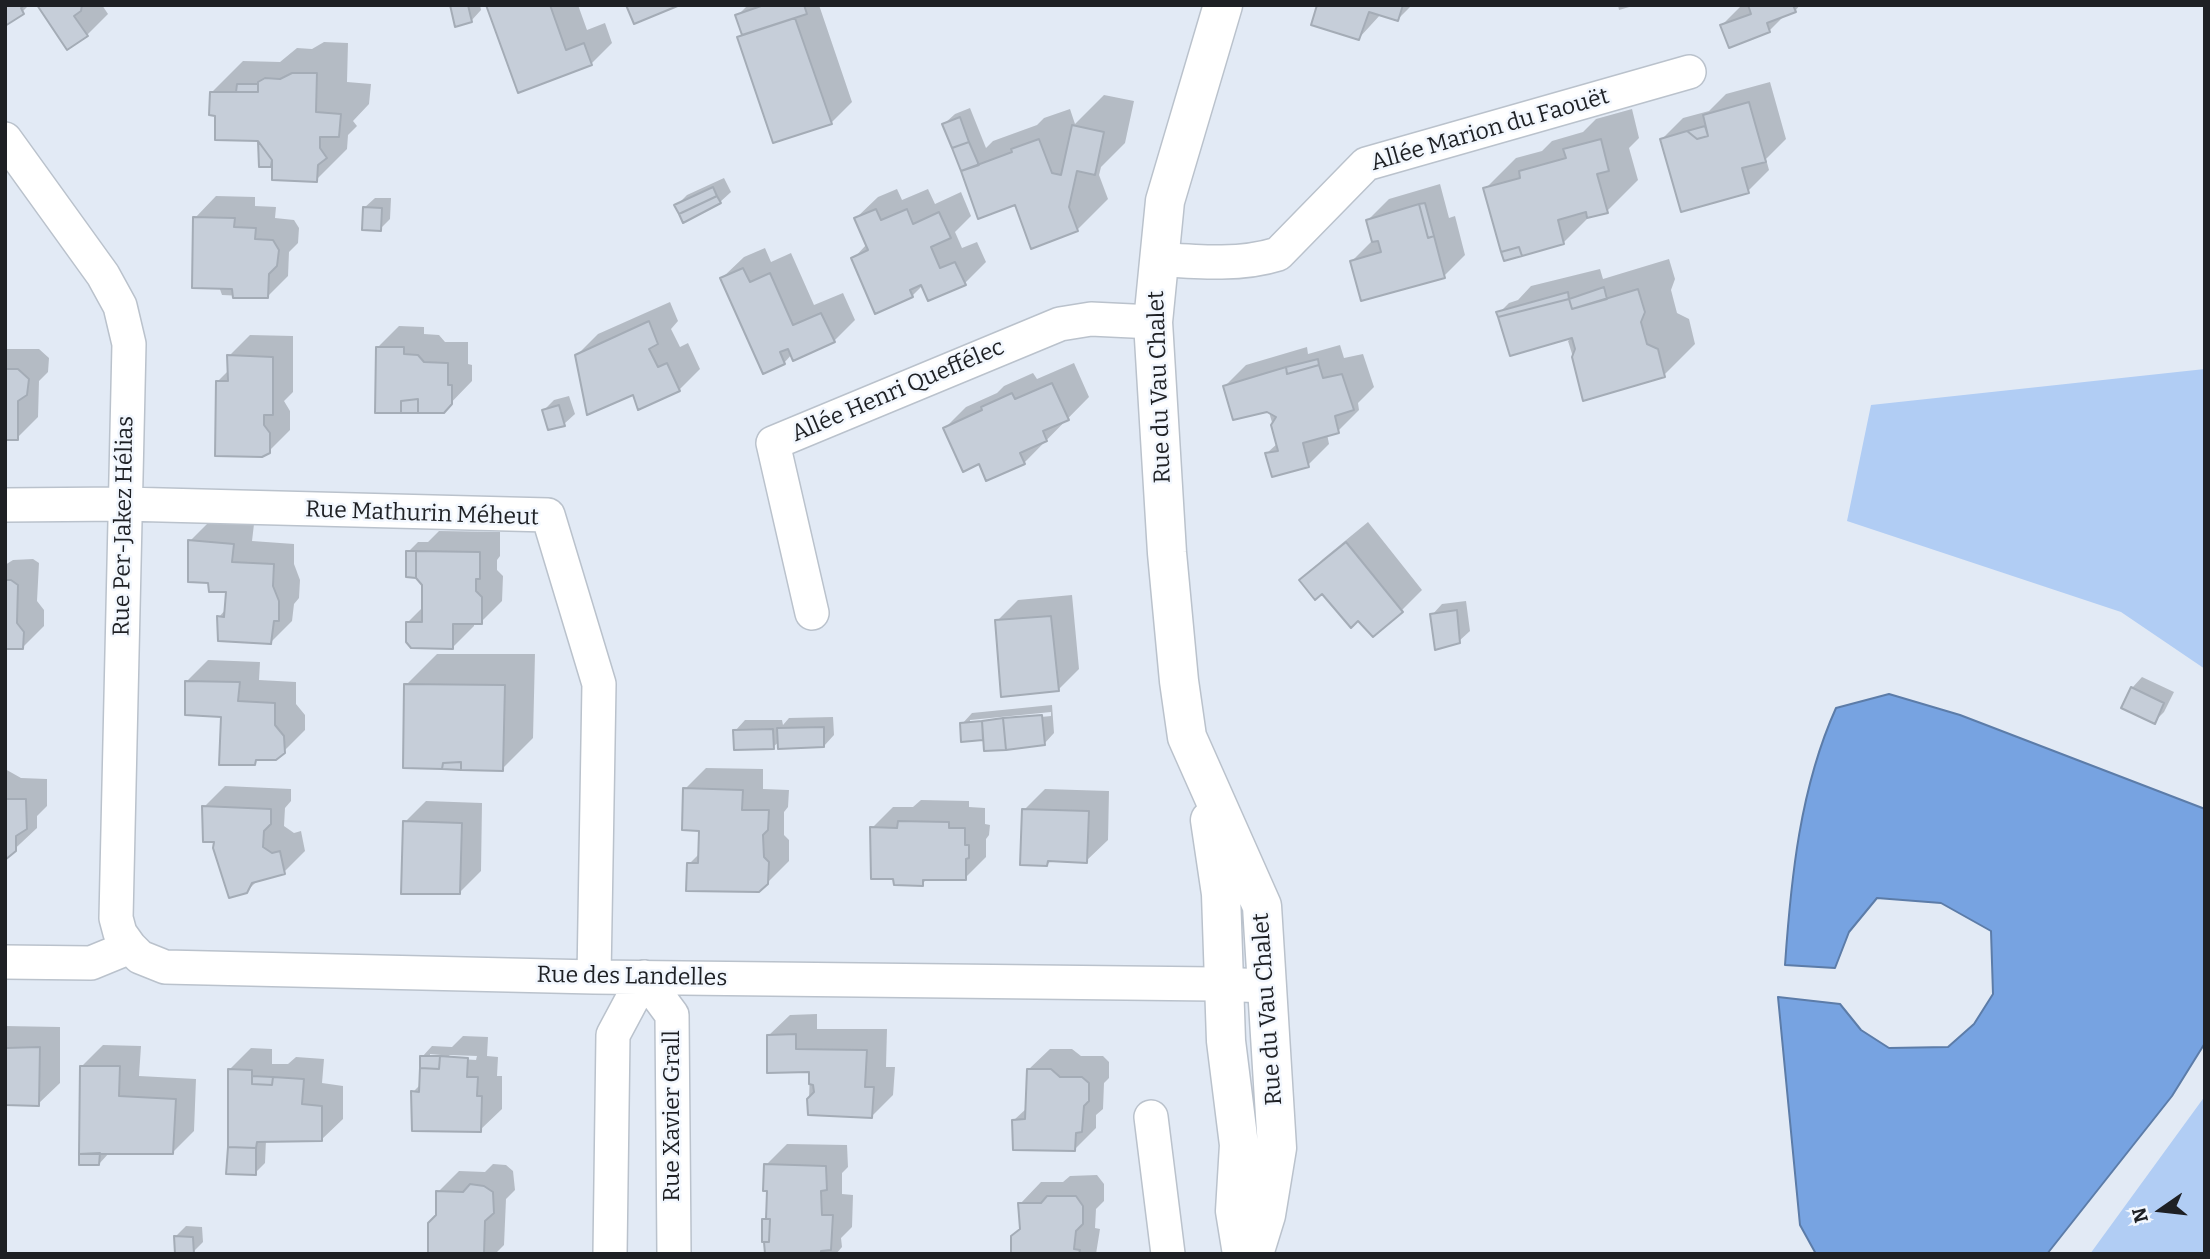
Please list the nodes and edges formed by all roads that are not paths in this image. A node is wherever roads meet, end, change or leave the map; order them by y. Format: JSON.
{"nodes":[{"id":1,"x":1223,"y":5,"type":"edge"},
{"id":2,"x":1689,"y":72,"type":"dead end"},
{"id":3,"x":5,"y":139,"type":"edge"},
{"id":4,"x":1158,"y":259,"type":"junction"},
{"id":5,"x":1153,"y":322,"type":"junction"},
{"id":6,"x":124,"y":504,"type":"junction"},
{"id":7,"x":5,"y":505,"type":"edge"},
{"id":8,"x":812,"y":613,"type":"dead end"},
{"id":9,"x":1203,"y":773,"type":"junction"},
{"id":10,"x":130,"y":947,"type":"junction"},
{"id":11,"x":5,"y":962,"type":"edge"},
{"id":12,"x":594,"y":976,"type":"junction"},
{"id":13,"x":644,"y":977,"type":"junction"},
{"id":14,"x":1225,"y":986,"type":"junction"},
{"id":15,"x":1268,"y":986,"type":"junction"},
{"id":16,"x":1151,"y":1117,"type":"dead end"},
{"id":17,"x":610,"y":1254,"type":"edge"},
{"id":18,"x":674,"y":1254,"type":"edge"},
{"id":19,"x":1168,"y":1254,"type":"edge"},
{"id":20,"x":1242,"y":1254,"type":"edge"},
{"id":21,"x":1254,"y":1254,"type":"edge"}],
"edges":[{"from":1,"to":4,"type":"street","name":"Rue du Vau Chalet"},
{"from":2,"to":4,"type":"street","name":"Allée Marion du Faouët"},
{"from":3,"to":6,"type":"street","name":"Rue Per-Jakez Hélias"},
{"from":4,"to":5,"type":"street","name":"Rue du Vau Chalet"},
{"from":5,"to":8,"type":"street","name":"Allée Henri Queffélec"},
{"from":5,"to":9,"type":"street","name":"Rue du Vau Chalet"},
{"from":6,"to":7,"type":"street"},
{"from":6,"to":10,"type":"street","name":"Rue Per-Jakez Hélias"},
{"from":6,"to":12,"type":"street","name":"Rue Mathurin Méheut"},
{"from":9,"to":14,"type":"street","name":"Rue du Vau Chalet"},
{"from":9,"to":15,"type":"street","name":"Rue du Vau Chalet"},
{"from":10,"to":11,"type":"street"},
{"from":10,"to":12,"type":"street","name":"Rue des Landelles"},
{"from":12,"to":13,"type":"street","name":"Rue des Landelles"},
{"from":13,"to":14,"type":"street","name":"Rue des Landelles"},
{"from":13,"to":17,"type":"street"},
{"from":13,"to":18,"type":"street","name":"Rue Xavier Grall"},
{"from":14,"to":15,"type":"street","name":"Rue des Landelles"},
{"from":14,"to":20,"type":"street","name":"Rue du Vau Chalet"},
{"from":15,"to":21,"type":"street","name":"Rue du Vau Chalet"},
{"from":16,"to":19,"type":"street"}]}
